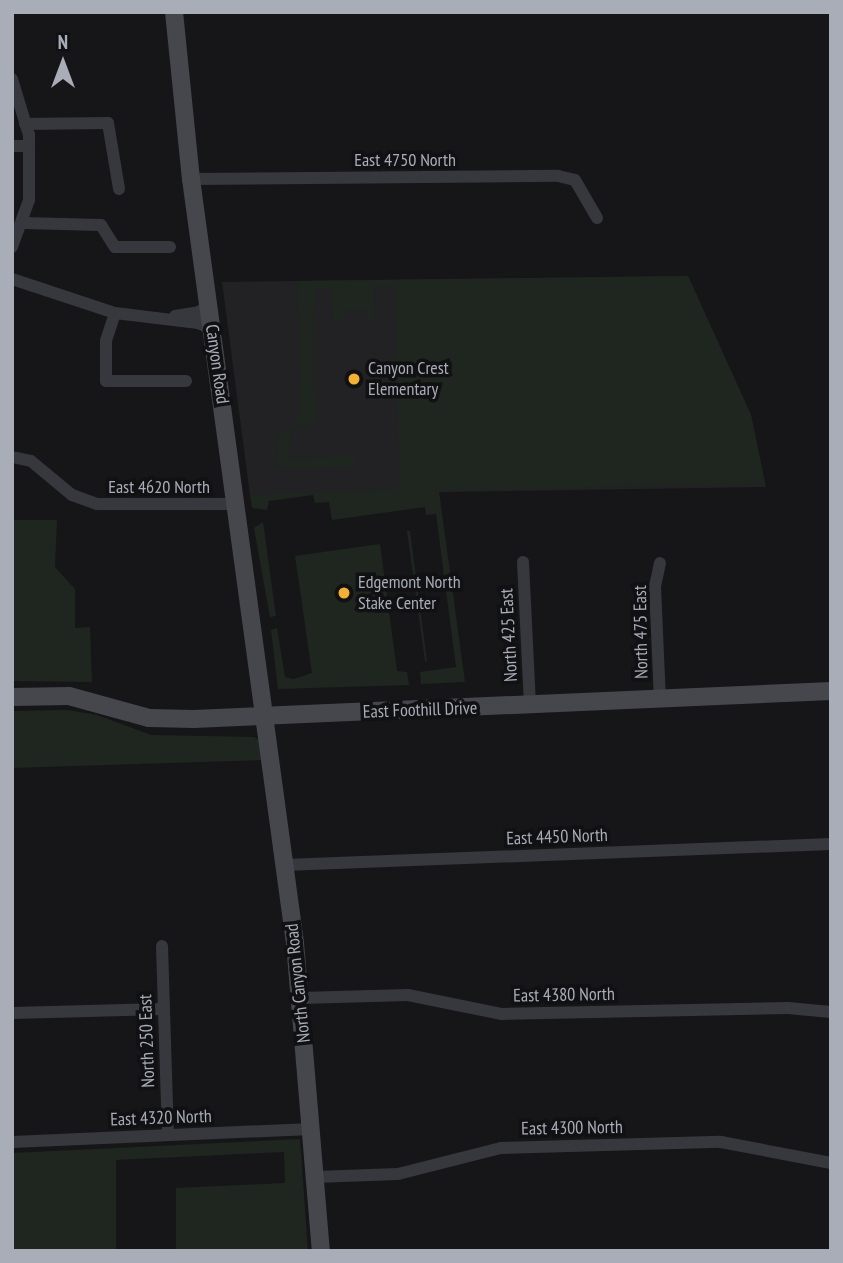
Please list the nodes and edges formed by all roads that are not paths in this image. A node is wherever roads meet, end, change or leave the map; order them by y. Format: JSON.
{"nodes":[{"id":1,"x":174,"y":12,"type":"edge"},
{"id":2,"x":12,"y":79,"type":"edge"},
{"id":3,"x":25,"y":124,"type":"junction"},
{"id":4,"x":12,"y":146,"type":"edge"},
{"id":5,"x":29,"y":146,"type":"junction"},
{"id":6,"x":191,"y":179,"type":"junction"},
{"id":7,"x":119,"y":189,"type":"dead end"},
{"id":8,"x":597,"y":218,"type":"dead end"},
{"id":9,"x":24,"y":223,"type":"junction"},
{"id":10,"x":12,"y":247,"type":"edge"},
{"id":11,"x":170,"y":247,"type":"dead end"},
{"id":12,"x":12,"y":279,"type":"edge"},
{"id":13,"x":209,"y":305,"type":"junction"},
{"id":14,"x":115,"y":313,"type":"junction"},
{"id":15,"x":165,"y":319,"type":"junction"},
{"id":16,"x":212,"y":329,"type":"junction"},
{"id":17,"x":186,"y":381,"type":"dead end"},
{"id":18,"x":12,"y":457,"type":"edge"},
{"id":19,"x":236,"y":504,"type":"junction"},
{"id":20,"x":523,"y":562,"type":"dead end"},
{"id":21,"x":660,"y":564,"type":"dead end"},
{"id":22,"x":831,"y":691,"type":"edge"},
{"id":23,"x":12,"y":697,"type":"edge"},
{"id":24,"x":660,"y":699,"type":"junction"},
{"id":25,"x":530,"y":706,"type":"junction"},
{"id":26,"x":266,"y":716,"type":"junction"},
{"id":27,"x":831,"y":844,"type":"edge"},
{"id":28,"x":285,"y":865,"type":"junction"},
{"id":29,"x":162,"y":946,"type":"dead end"},
{"id":30,"x":300,"y":998,"type":"junction"},
{"id":31,"x":162,"y":1009,"type":"junction"},
{"id":32,"x":831,"y":1012,"type":"edge"},
{"id":33,"x":12,"y":1013,"type":"edge"},
{"id":34,"x":312,"y":1129,"type":"junction"},
{"id":35,"x":168,"y":1135,"type":"junction"},
{"id":36,"x":12,"y":1142,"type":"edge"},
{"id":37,"x":831,"y":1163,"type":"edge"},
{"id":38,"x":315,"y":1177,"type":"junction"},
{"id":39,"x":321,"y":1251,"type":"edge"}],
"edges":[{"from":1,"to":6,"type":"main road","name":"Canyon Road"},
{"from":2,"to":3,"type":"street"},
{"from":3,"to":5,"type":"street"},
{"from":3,"to":7,"type":"street"},
{"from":4,"to":5,"type":"street"},
{"from":5,"to":9,"type":"street"},
{"from":6,"to":8,"type":"street","name":"East 4750 North"},
{"from":6,"to":13,"type":"main road","name":"Canyon Road"},
{"from":9,"to":10,"type":"street"},
{"from":9,"to":11,"type":"street"},
{"from":12,"to":14,"type":"street"},
{"from":13,"to":15,"type":"street"},
{"from":13,"to":16,"type":"main road","name":"Canyon Road"},
{"from":14,"to":15,"type":"street"},
{"from":14,"to":17,"type":"street"},
{"from":15,"to":16,"type":"street"},
{"from":16,"to":19,"type":"main road","name":"Canyon Road"},
{"from":18,"to":19,"type":"street","name":"East 4620 North"},
{"from":19,"to":26,"type":"main road","name":"Canyon Road"},
{"from":20,"to":25,"type":"street","name":"North 425 East"},
{"from":21,"to":24,"type":"street","name":"North 475 East"},
{"from":22,"to":24,"type":"main road","name":"East Foothill Drive"},
{"from":23,"to":26,"type":"main road","name":"East Foothill Drive"},
{"from":24,"to":25,"type":"main road","name":"East Foothill Drive"},
{"from":25,"to":26,"type":"main road","name":"East Foothill Drive"},
{"from":26,"to":28,"type":"main road","name":"North Canyon Road"},
{"from":27,"to":28,"type":"street","name":"East 4450 North"},
{"from":28,"to":30,"type":"main road","name":"North Canyon Road"},
{"from":29,"to":31,"type":"street","name":"North 250 East"},
{"from":30,"to":32,"type":"street","name":"East 4380 North"},
{"from":30,"to":34,"type":"main road","name":"North Canyon Road"},
{"from":31,"to":33,"type":"street"},
{"from":31,"to":35,"type":"street","name":"North 250 East"},
{"from":34,"to":35,"type":"street","name":"East 4320 North"},
{"from":34,"to":38,"type":"main road","name":"North Canyon Road"},
{"from":35,"to":36,"type":"street","name":"East 4320 North"},
{"from":37,"to":38,"type":"street","name":"East 4300 North"},
{"from":38,"to":39,"type":"main road","name":"North Canyon Road"}]}
